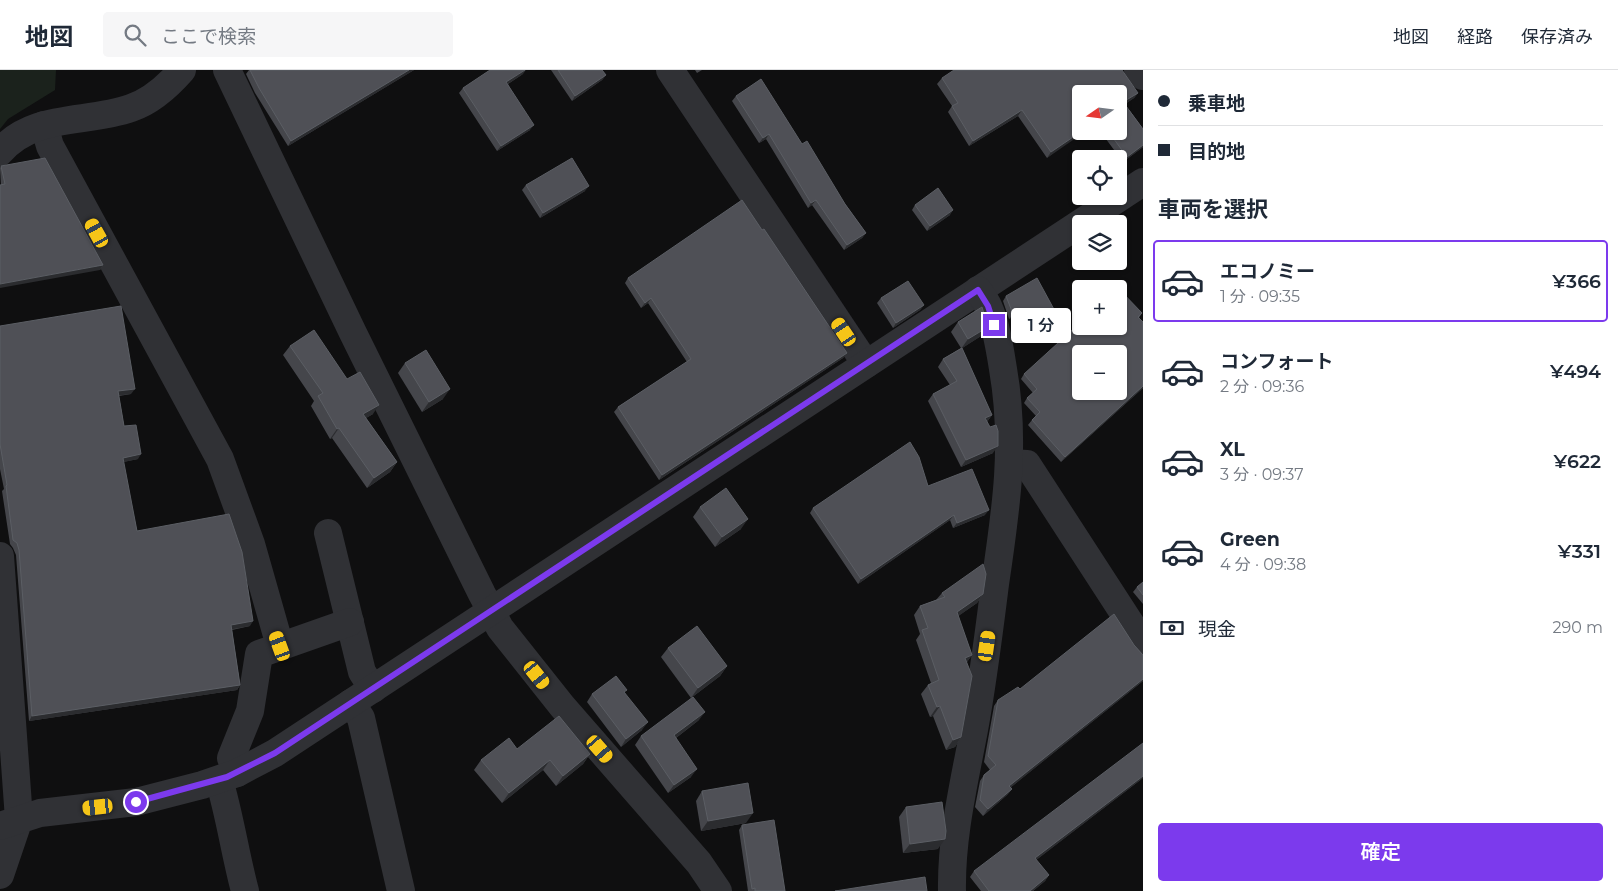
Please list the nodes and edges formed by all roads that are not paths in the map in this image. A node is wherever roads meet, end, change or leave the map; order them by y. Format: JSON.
{"nodes":[{"id":1,"x":182,"y":70,"type":"edge"},
{"id":2,"x":227,"y":70,"type":"edge"},
{"id":3,"x":670,"y":70,"type":"edge"},
{"id":4,"x":1138,"y":70,"type":"edge"},
{"id":5,"x":1143,"y":76,"type":"edge"},
{"id":6,"x":44,"y":125,"type":"junction"},
{"id":7,"x":0,"y":152,"type":"edge"},
{"id":8,"x":1143,"y":182,"type":"edge"},
{"id":9,"x":978,"y":290,"type":"junction"},
{"id":10,"x":866,"y":364,"type":"junction"},
{"id":11,"x":1010,"y":463,"type":"junction"},
{"id":12,"x":328,"y":533,"type":"dead end"},
{"id":13,"x":0,"y":556,"type":"edge"},
{"id":14,"x":491,"y":611,"type":"junction"},
{"id":15,"x":350,"y":622,"type":"junction"},
{"id":16,"x":1143,"y":643,"type":"edge"},
{"id":17,"x":280,"y":646,"type":"junction"},
{"id":18,"x":362,"y":696,"type":"junction"},
{"id":19,"x":228,"y":776,"type":"junction"},
{"id":20,"x":9,"y":823,"type":"edge"},
{"id":21,"x":0,"y":875,"type":"edge"},
{"id":22,"x":245,"y":891,"type":"edge"},
{"id":23,"x":401,"y":891,"type":"edge"},
{"id":24,"x":718,"y":891,"type":"edge"},
{"id":25,"x":952,"y":891,"type":"edge"}],
"edges":[{"from":1,"to":6,"type":"street"},
{"from":2,"to":14,"type":"street"},
{"from":3,"to":10,"type":"street"},
{"from":4,"to":5,"type":"street"},
{"from":6,"to":7,"type":"street"},
{"from":6,"to":17,"type":"street"},
{"from":8,"to":9,"type":"street"},
{"from":9,"to":10,"type":"street"},
{"from":9,"to":11,"type":"street"},
{"from":10,"to":14,"type":"street"},
{"from":11,"to":16,"type":"street"},
{"from":11,"to":25,"type":"street"},
{"from":12,"to":15,"type":"street"},
{"from":13,"to":20,"type":"street"},
{"from":14,"to":18,"type":"street"},
{"from":14,"to":24,"type":"street"},
{"from":15,"to":17,"type":"street"},
{"from":15,"to":18,"type":"street"},
{"from":17,"to":19,"type":"street"},
{"from":18,"to":19,"type":"street"},
{"from":18,"to":23,"type":"street"},
{"from":19,"to":20,"type":"street"},
{"from":19,"to":22,"type":"street"},
{"from":20,"to":21,"type":"street"}]}
